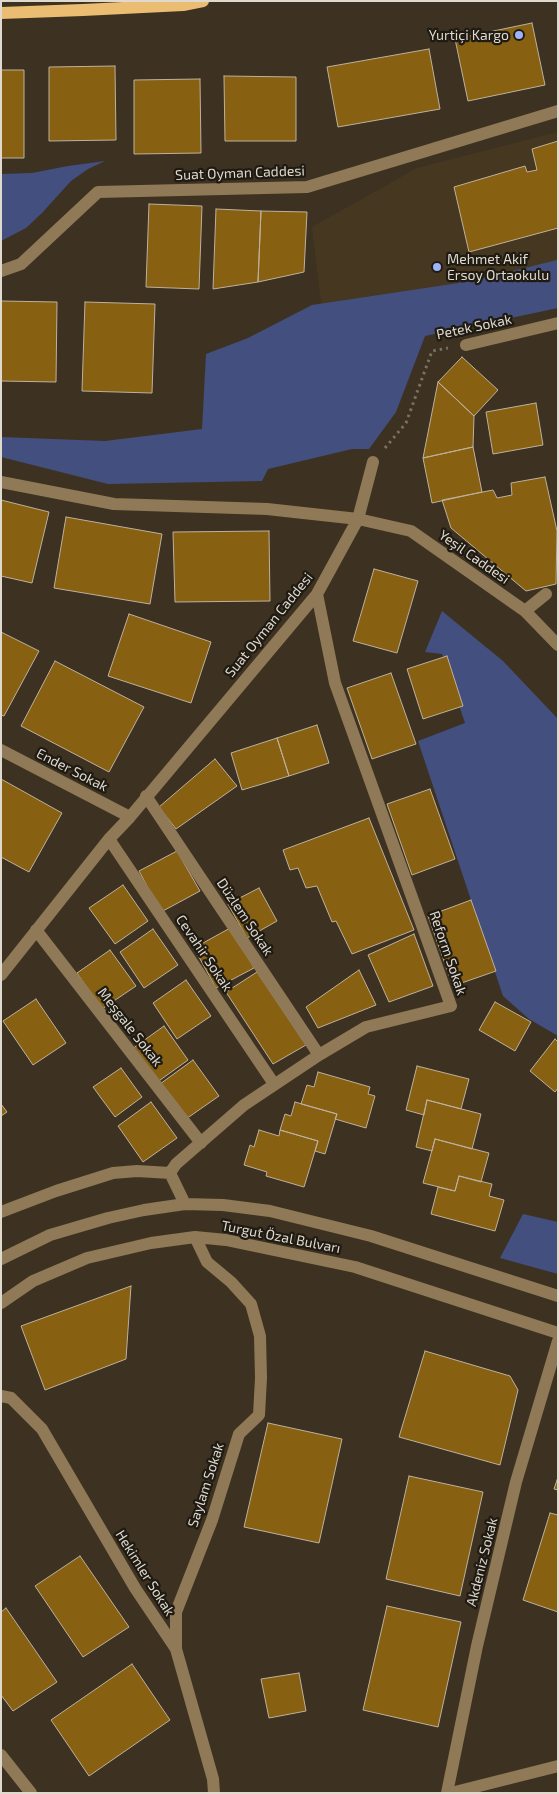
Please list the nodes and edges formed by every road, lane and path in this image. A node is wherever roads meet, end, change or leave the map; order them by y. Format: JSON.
{"nodes":[{"id":1,"x":203,"y":1,"type":"edge"},
{"id":2,"x":1,"y":13,"type":"edge"},
{"id":3,"x":558,"y":110,"type":"edge"},
{"id":4,"x":1,"y":271,"type":"edge"},
{"id":5,"x":558,"y":324,"type":"edge"},
{"id":6,"x":466,"y":345,"type":"joint"},
{"id":7,"x":373,"y":462,"type":"joint"},
{"id":8,"x":1,"y":482,"type":"edge"},
{"id":9,"x":358,"y":519,"type":"junction"},
{"id":10,"x":317,"y":594,"type":"junction"},
{"id":11,"x":546,"y":594,"type":"dead end"},
{"id":12,"x":525,"y":611,"type":"junction"},
{"id":13,"x":558,"y":645,"type":"edge"},
{"id":14,"x":1,"y":750,"type":"edge"},
{"id":15,"x":146,"y":796,"type":"junction"},
{"id":16,"x":130,"y":817,"type":"junction"},
{"id":17,"x":109,"y":839,"type":"junction"},
{"id":18,"x":36,"y":930,"type":"junction"},
{"id":19,"x":1,"y":975,"type":"edge"},
{"id":20,"x":319,"y":1055,"type":"junction"},
{"id":21,"x":274,"y":1084,"type":"junction"},
{"id":22,"x":201,"y":1143,"type":"junction"},
{"id":23,"x":170,"y":1173,"type":"junction"},
{"id":24,"x":185,"y":1204,"type":"junction"},
{"id":25,"x":1,"y":1212,"type":"edge"},
{"id":26,"x":195,"y":1237,"type":"junction"},
{"id":27,"x":1,"y":1259,"type":"edge"},
{"id":28,"x":558,"y":1296,"type":"edge"},
{"id":29,"x":1,"y":1302,"type":"edge"},
{"id":30,"x":558,"y":1333,"type":"edge"},
{"id":31,"x":558,"y":1341,"type":"edge"},
{"id":32,"x":1,"y":1396,"type":"edge"},
{"id":33,"x":176,"y":1649,"type":"junction"},
{"id":34,"x":1,"y":1755,"type":"edge"},
{"id":35,"x":558,"y":1766,"type":"edge"},
{"id":36,"x":31,"y":1793,"type":"edge"},
{"id":37,"x":214,"y":1793,"type":"edge"},
{"id":38,"x":447,"y":1793,"type":"edge"},
{"id":39,"x":451,"y":1793,"type":"edge"}],
"edges":[{"from":1,"to":2,"type":"main road"},
{"from":3,"to":4,"type":"street","name":"Suat Oyman Caddesi"},
{"from":5,"to":6,"type":"street","name":"Petek Sokak"},
{"from":6,"to":7,"type":"path","name":"Petek Sokak"},
{"from":7,"to":9,"type":"street"},
{"from":8,"to":9,"type":"street"},
{"from":9,"to":10,"type":"street","name":"Suat Oyman Caddesi"},
{"from":9,"to":12,"type":"street","name":"Yeşil Caddesi"},
{"from":10,"to":15,"type":"street","name":"Suat Oyman Caddesi"},
{"from":10,"to":20,"type":"street","name":"Reform Sokak"},
{"from":11,"to":12,"type":"street"},
{"from":12,"to":13,"type":"street","name":"Yeşil Caddesi"},
{"from":14,"to":16,"type":"street","name":"Ender Sokak"},
{"from":15,"to":16,"type":"street","name":"Suat Oyman Caddesi"},
{"from":15,"to":20,"type":"street","name":"Düzlem Sokak"},
{"from":16,"to":17,"type":"street","name":"Suat Oyman Caddesi"},
{"from":17,"to":18,"type":"street","name":"Suat Oyman Caddesi"},
{"from":17,"to":21,"type":"street","name":"Cevahir Sokak"},
{"from":18,"to":19,"type":"street","name":"Suat Oyman Caddesi"},
{"from":18,"to":22,"type":"street","name":"Meşgale Sokak"},
{"from":20,"to":21,"type":"street","name":"Reform Sokak"},
{"from":21,"to":22,"type":"street","name":"Reform Sokak"},
{"from":22,"to":23,"type":"street","name":"Reform Sokak"},
{"from":23,"to":24,"type":"street"},
{"from":23,"to":25,"type":"street"},
{"from":24,"to":27,"type":"street","name":"Turgut Özal Bulvarı"},
{"from":24,"to":28,"type":"street","name":"Turgut Özal Bulvarı"},
{"from":26,"to":29,"type":"street","name":"Turgut Özal Bulvarı"},
{"from":26,"to":30,"type":"street","name":"Turgut Özal Bulvarı"},
{"from":26,"to":33,"type":"street","name":"Saylam Sokak"},
{"from":31,"to":38,"type":"street","name":"Akdeniz Sokak"},
{"from":32,"to":33,"type":"street","name":"Hekimler Sokak"},
{"from":33,"to":37,"type":"street","name":"Hekimler Sokak"},
{"from":34,"to":36,"type":"street"},
{"from":35,"to":39,"type":"street"}]}
